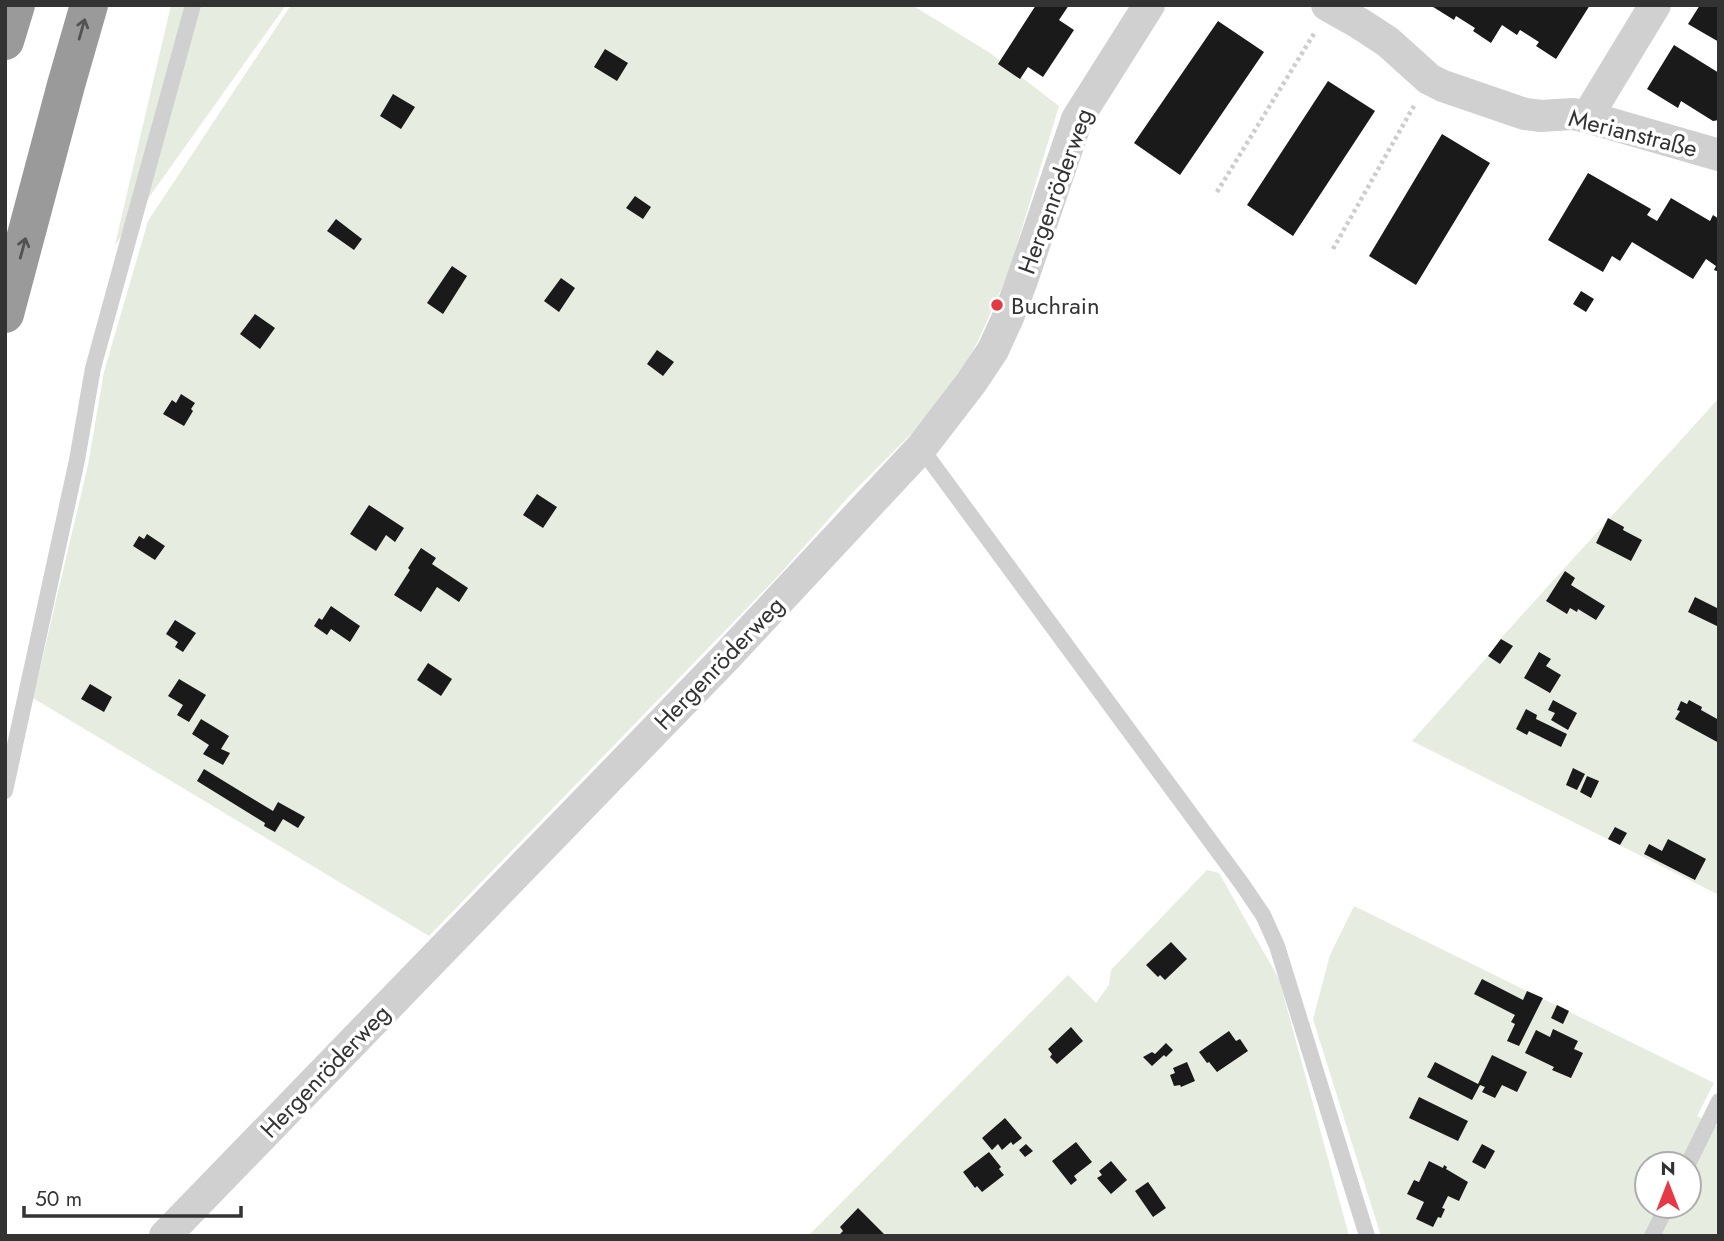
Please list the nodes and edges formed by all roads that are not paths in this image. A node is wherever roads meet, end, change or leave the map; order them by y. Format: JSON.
{"nodes":[{"id":1,"x":16,"y":5,"type":"edge"},
{"id":2,"x":89,"y":5,"type":"edge"},
{"id":3,"x":193,"y":5,"type":"edge"},
{"id":4,"x":1149,"y":5,"type":"edge"},
{"id":5,"x":1655,"y":5,"type":"edge"},
{"id":6,"x":1329,"y":6,"type":"edge"},
{"id":7,"x":5,"y":41,"type":"edge"},
{"id":8,"x":1587,"y":117,"type":"junction"},
{"id":9,"x":1719,"y":155,"type":"edge"},
{"id":10,"x":5,"y":314,"type":"edge"},
{"id":11,"x":921,"y":448,"type":"junction"},
{"id":12,"x":5,"y":791,"type":"edge"},
{"id":13,"x":1719,"y":1101,"type":"edge"},
{"id":14,"x":1695,"y":1150,"type":"edge"},
{"id":15,"x":1660,"y":1220,"type":"edge"},
{"id":16,"x":165,"y":1236,"type":"edge"},
{"id":17,"x":1367,"y":1236,"type":"edge"},
{"id":18,"x":1653,"y":1236,"type":"edge"}],
"edges":[{"from":1,"to":7,"type":"highway"},
{"from":10,"to":2,"type":"highway","one_way":true},
{"from":3,"to":12,"type":"lane"},
{"from":4,"to":11,"type":"street","name":"Hergenröderweg"},
{"from":5,"to":8,"type":"street"},
{"from":6,"to":8,"type":"street","name":"Merianstraße"},
{"from":8,"to":9,"type":"street","name":"Merianstraße"},
{"from":11,"to":16,"type":"street","name":"Hergenröderweg"},
{"from":11,"to":17,"type":"lane"},
{"from":13,"to":14,"type":"lane"},
{"from":15,"to":18,"type":"lane"}]}
